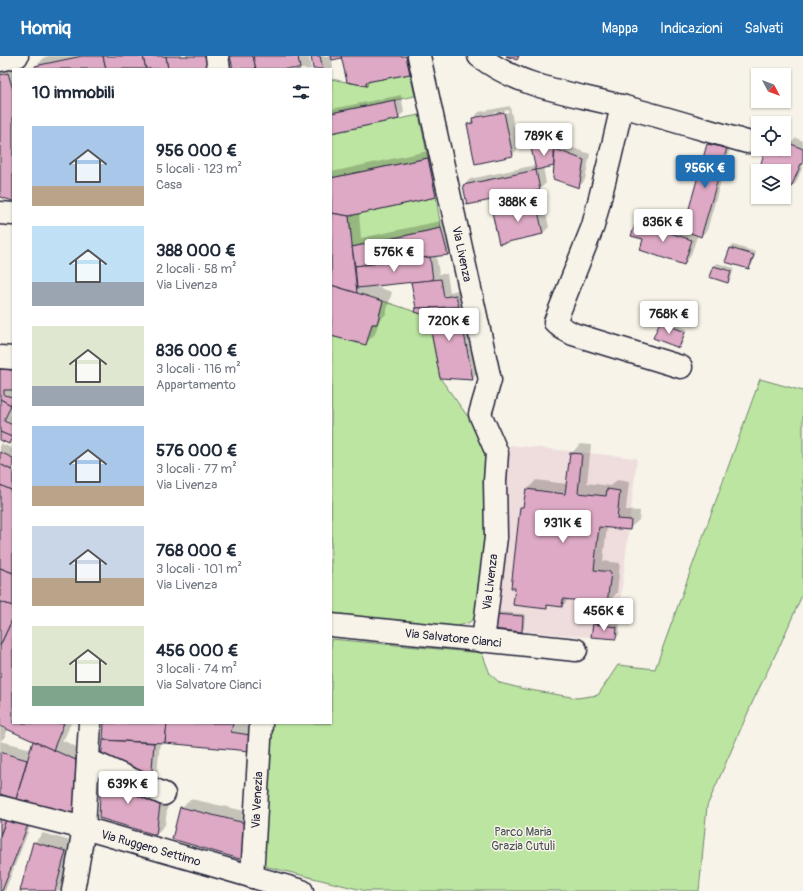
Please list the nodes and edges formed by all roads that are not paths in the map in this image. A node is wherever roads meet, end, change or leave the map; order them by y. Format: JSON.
{"nodes":[{"id":1,"x":17,"y":56,"type":"edge"},
{"id":2,"x":217,"y":56,"type":"edge"},
{"id":3,"x":419,"y":56,"type":"edge"},
{"id":4,"x":478,"y":56,"type":"edge"},
{"id":5,"x":0,"y":60,"type":"edge"},
{"id":6,"x":21,"y":68,"type":"edge"},
{"id":7,"x":219,"y":68,"type":"edge"},
{"id":8,"x":622,"y":106,"type":"junction"},
{"id":9,"x":747,"y":142,"type":"dead end"},
{"id":10,"x":0,"y":213,"type":"edge"},
{"id":11,"x":12,"y":214,"type":"edge"},
{"id":12,"x":0,"y":357,"type":"edge"},
{"id":13,"x":12,"y":358,"type":"edge"},
{"id":14,"x":681,"y":367,"type":"dead end"},
{"id":15,"x":332,"y":625,"type":"edge"},
{"id":16,"x":483,"y":641,"type":"junction"},
{"id":17,"x":576,"y":650,"type":"dead end"},
{"id":18,"x":90,"y":724,"type":"edge"},
{"id":19,"x":261,"y":724,"type":"edge"},
{"id":20,"x":88,"y":760,"type":"junction"},
{"id":21,"x":164,"y":794,"type":"dead end"},
{"id":22,"x":0,"y":806,"type":"edge"},
{"id":23,"x":84,"y":828,"type":"junction"},
{"id":24,"x":252,"y":877,"type":"junction"},
{"id":25,"x":73,"y":891,"type":"edge"},
{"id":26,"x":302,"y":891,"type":"edge"}],
"edges":[{"from":1,"to":5,"type":"street"},
{"from":1,"to":6,"type":"street"},
{"from":2,"to":7,"type":"street"},
{"from":3,"to":16,"type":"street","name":"Via Livenza"},
{"from":4,"to":8,"type":"street"},
{"from":8,"to":9,"type":"street"},
{"from":8,"to":14,"type":"street"},
{"from":10,"to":11,"type":"street"},
{"from":12,"to":13,"type":"street"},
{"from":15,"to":16,"type":"street","name":"Via Salvatore Cianci"},
{"from":16,"to":17,"type":"street","name":"Via Salvatore Cianci"},
{"from":18,"to":20,"type":"street"},
{"from":19,"to":24,"type":"street","name":"Via Venezia"},
{"from":20,"to":21,"type":"street"},
{"from":20,"to":23,"type":"street"},
{"from":22,"to":23,"type":"street","name":"Via Ruggero Settimo"},
{"from":23,"to":24,"type":"street","name":"Via Ruggero Settimo"},
{"from":23,"to":25,"type":"street"},
{"from":24,"to":26,"type":"street","name":"Via Ruggero Settimo"}]}
